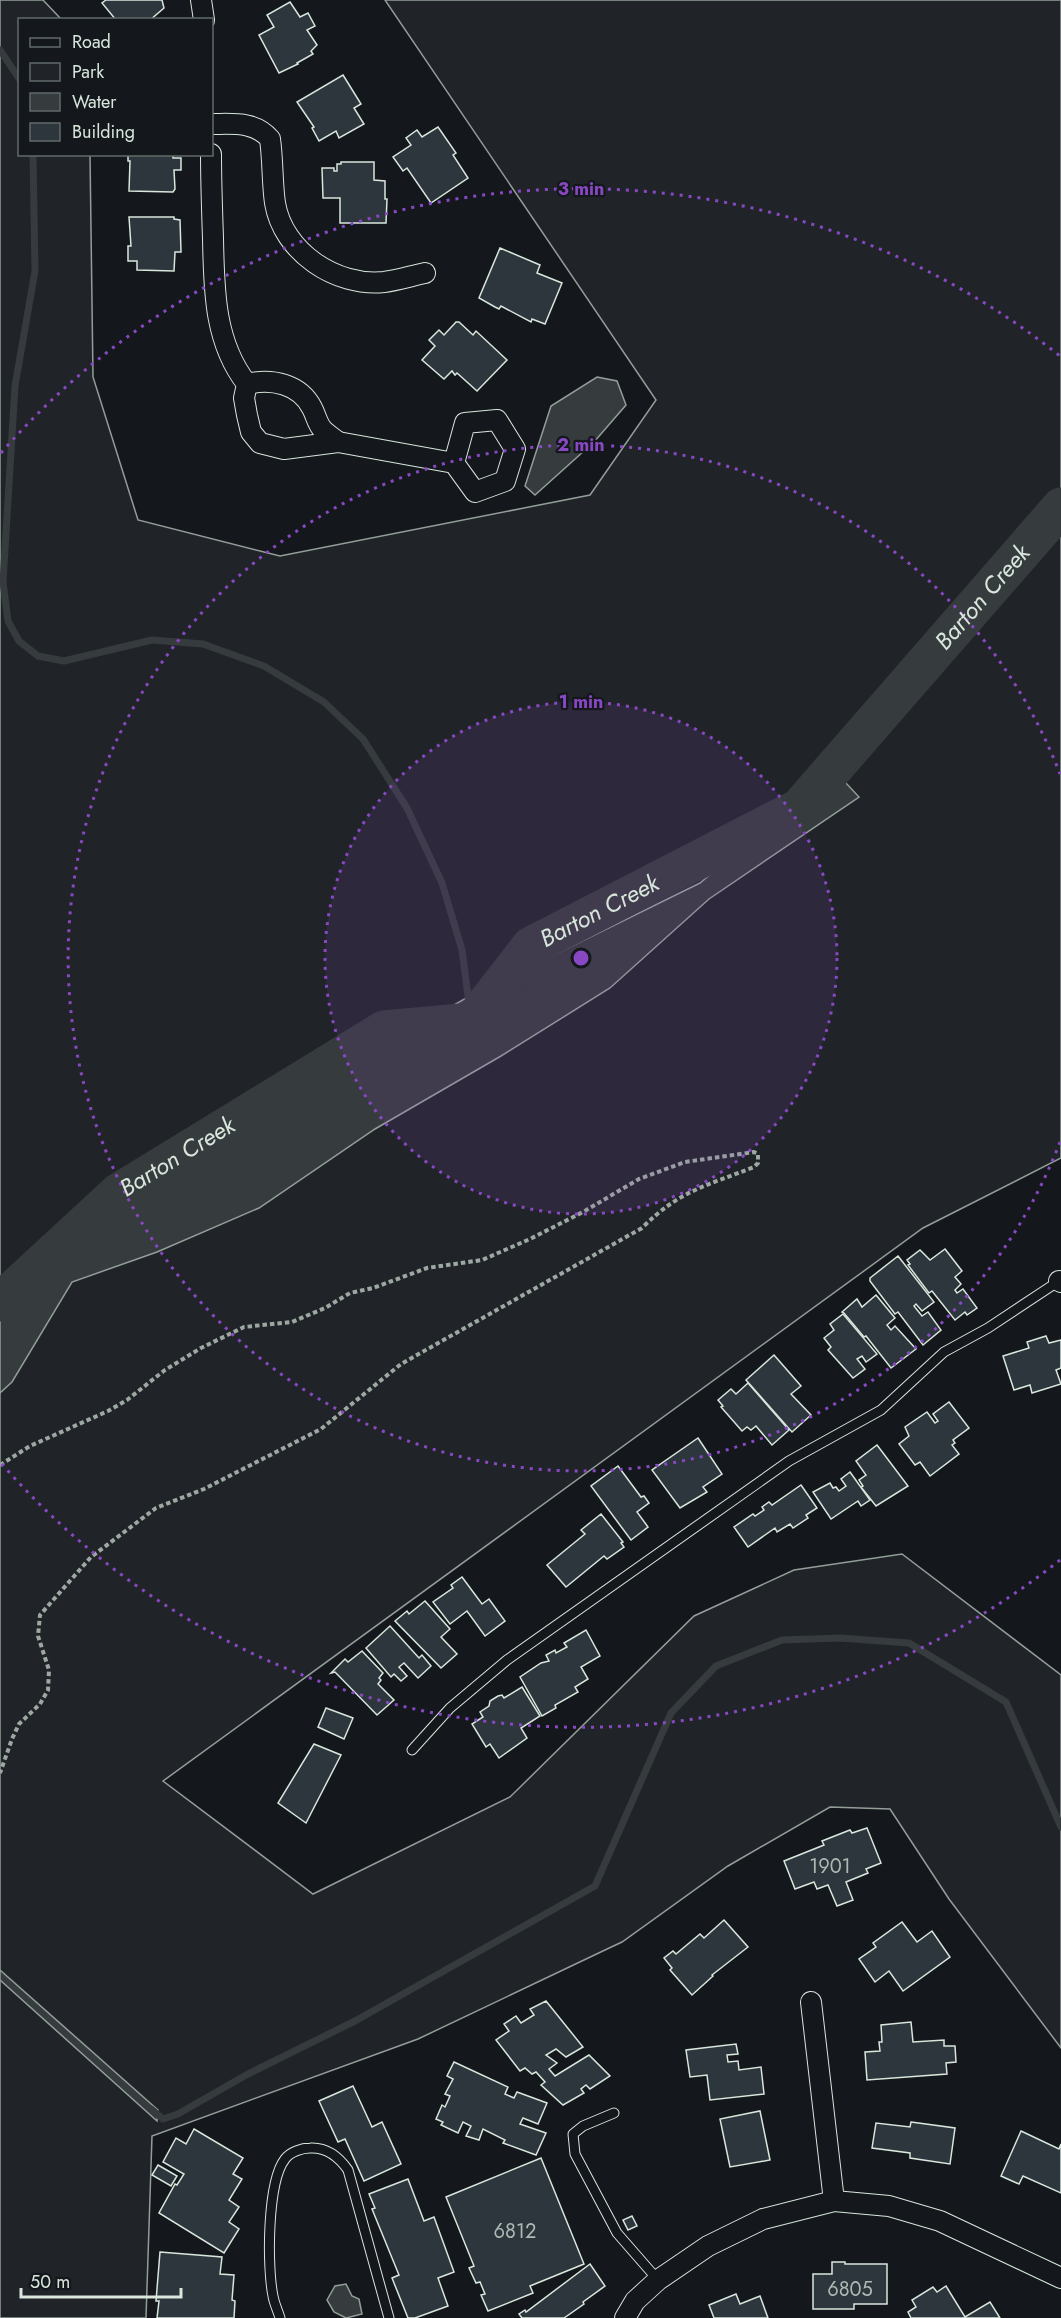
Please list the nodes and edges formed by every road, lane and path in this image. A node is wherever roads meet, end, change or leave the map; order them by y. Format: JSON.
{"nodes":[{"id":1,"x":201,"y":0,"type":"edge"},
{"id":2,"x":204,"y":18,"type":"edge"},
{"id":3,"x":213,"y":124,"type":"edge"},
{"id":4,"x":211,"y":156,"type":"edge"},
{"id":5,"x":425,"y":273,"type":"dead end"},
{"id":6,"x":247,"y":384,"type":"junction"},
{"id":7,"x":338,"y":442,"type":"junction"},
{"id":8,"x":454,"y":463,"type":"dead end"},
{"id":9,"x":1060,"y":1282,"type":"edge"},
{"id":10,"x":0,"y":1465,"type":"edge"},
{"id":11,"x":412,"y":1750,"type":"dead end"},
{"id":12,"x":0,"y":1773,"type":"edge"},
{"id":13,"x":811,"y":2002,"type":"dead end"},
{"id":14,"x":614,"y":2113,"type":"dead end"},
{"id":15,"x":834,"y":2201,"type":"junction"},
{"id":16,"x":1061,"y":2278,"type":"edge"},
{"id":17,"x":658,"y":2280,"type":"junction"},
{"id":18,"x":280,"y":2318,"type":"edge"},
{"id":19,"x":389,"y":2318,"type":"edge"},
{"id":20,"x":625,"y":2318,"type":"edge"}],
"edges":[{"from":1,"to":2,"type":"street"},
{"from":3,"to":5,"type":"street"},
{"from":4,"to":6,"type":"street"},
{"from":6,"to":7,"type":"street"},
{"from":6,"to":7,"type":"street"},
{"from":7,"to":8,"type":"street"},
{"from":9,"to":11,"type":"lane"},
{"from":10,"to":12,"type":"path"},
{"from":13,"to":15,"type":"street"},
{"from":14,"to":17,"type":"lane"},
{"from":15,"to":16,"type":"street"},
{"from":15,"to":17,"type":"street"},
{"from":17,"to":20,"type":"street"},
{"from":18,"to":19,"type":"lane"}]}
